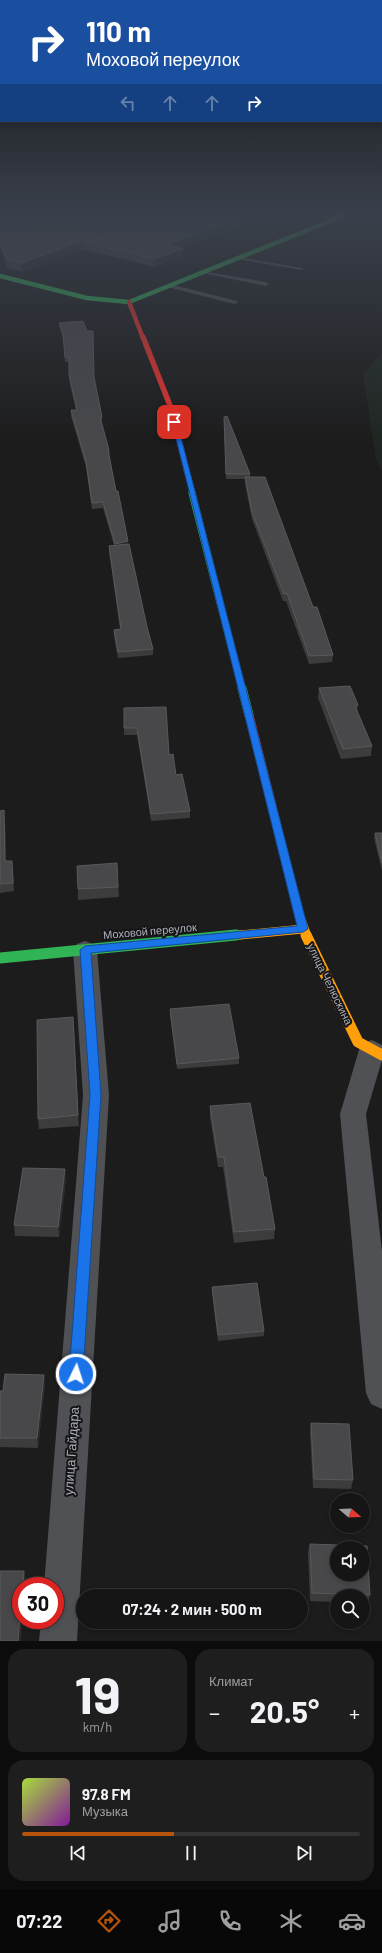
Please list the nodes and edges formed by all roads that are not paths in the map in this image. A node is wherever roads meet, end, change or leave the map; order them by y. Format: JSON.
{"nodes":[{"id":1,"x":62,"y":292,"type":"edge"},
{"id":2,"x":155,"y":292,"type":"edge"},
{"id":3,"x":192,"y":292,"type":"edge"},
{"id":4,"x":129,"y":302,"type":"junction"},
{"id":5,"x":235,"y":302,"type":"dead end"},
{"id":6,"x":303,"y":929,"type":"junction"},
{"id":7,"x":85,"y":950,"type":"junction"},
{"id":8,"x":0,"y":958,"type":"edge"},
{"id":9,"x":371,"y":1049,"type":"edge"},
{"id":10,"x":382,"y":1393,"type":"edge"},
{"id":11,"x":58,"y":1641,"type":"edge"}],
"edges":[{"from":1,"to":4,"type":"street"},
{"from":2,"to":4,"type":"street"},
{"from":3,"to":5,"type":"lane"},
{"from":4,"to":6,"type":"street","name":"улица Челюскина"},
{"from":6,"to":7,"type":"street","name":"Моховой переулок"},
{"from":6,"to":9,"type":"street","name":"улица Челюскина"},
{"from":7,"to":8,"type":"street","name":"Моховой переулок"},
{"from":7,"to":11,"type":"street","name":"улица Гайдара"},
{"from":9,"to":10,"type":"street","name":"улица Челюскина"}]}
